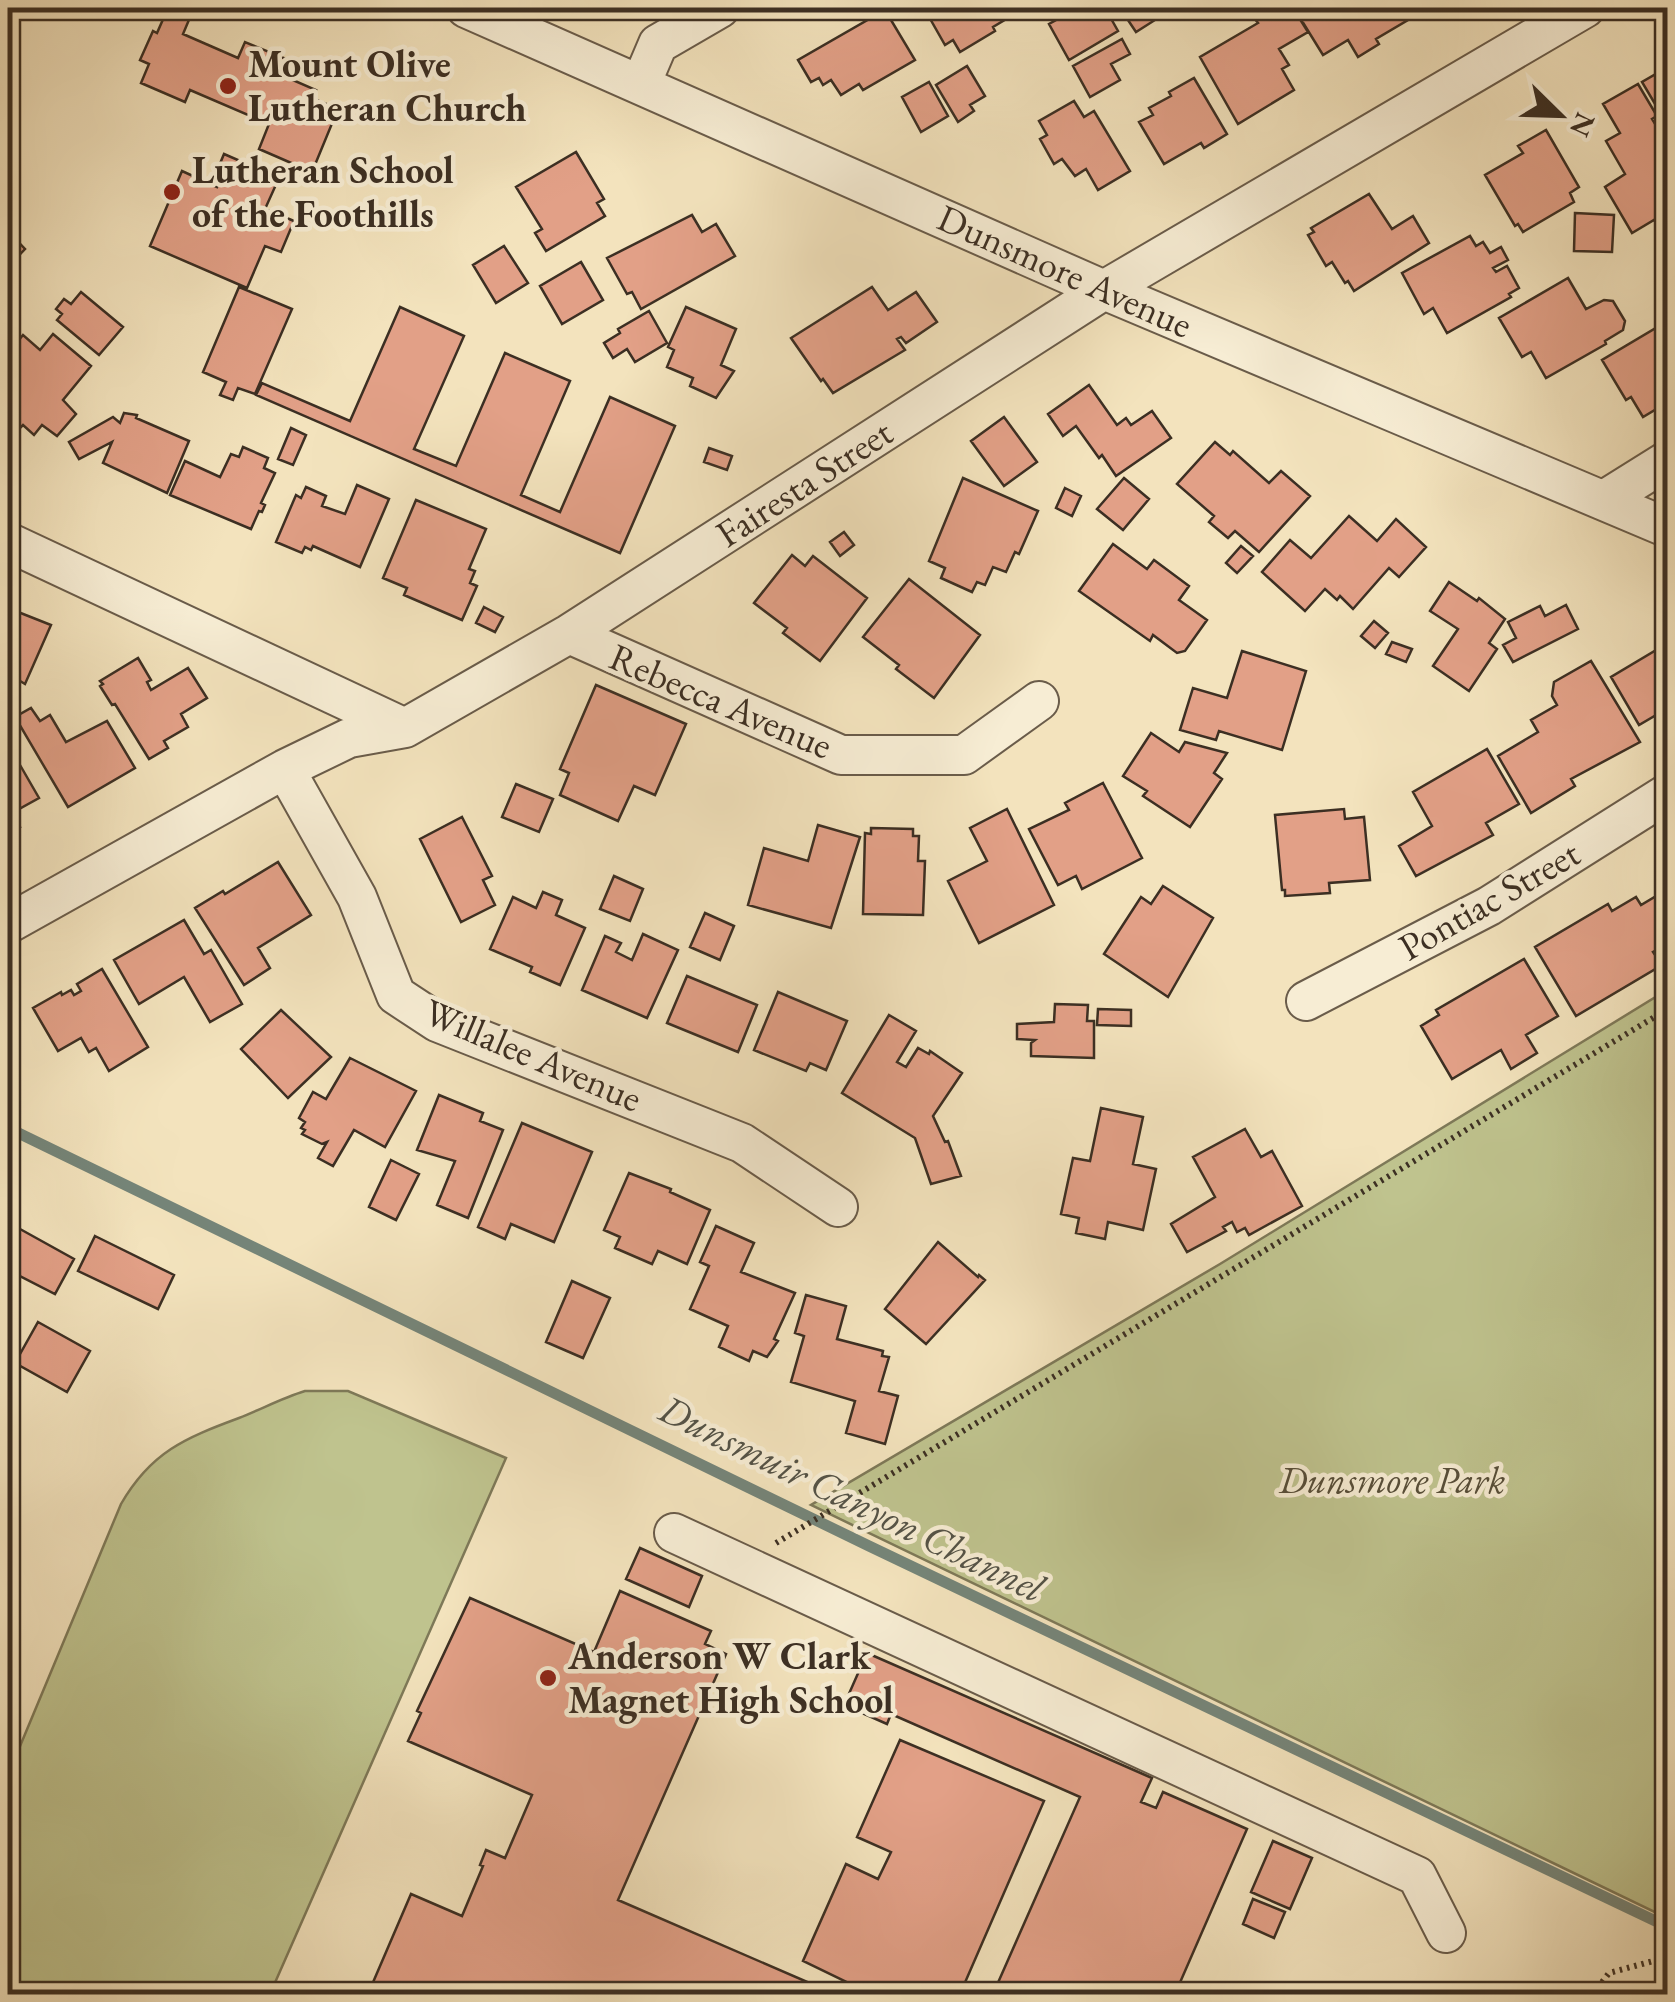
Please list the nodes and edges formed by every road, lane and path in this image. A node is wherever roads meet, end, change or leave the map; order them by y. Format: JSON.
{"nodes":[{"id":1,"x":466,"y":8,"type":"edge"},
{"id":2,"x":720,"y":8,"type":"edge"},
{"id":3,"x":1585,"y":8,"type":"edge"},
{"id":4,"x":642,"y":84,"type":"junction"},
{"id":5,"x":1104,"y":290,"type":"junction"},
{"id":6,"x":1668,"y":460,"type":"edge"},
{"id":7,"x":1604,"y":500,"type":"junction"},
{"id":8,"x":1668,"y":528,"type":"edge"},
{"id":9,"x":8,"y":542,"type":"edge"},
{"id":10,"x":569,"y":634,"type":"junction"},
{"id":11,"x":1039,"y":702,"type":"dead end"},
{"id":12,"x":406,"y":728,"type":"junction"},
{"id":13,"x":284,"y":769,"type":"junction"},
{"id":14,"x":1668,"y":794,"type":"edge"},
{"id":15,"x":8,"y":924,"type":"edge"},
{"id":16,"x":1306,"y":1000,"type":"dead end"},
{"id":17,"x":1668,"y":1009,"type":"edge"},
{"id":18,"x":838,"y":1207,"type":"dead end"},
{"id":19,"x":674,"y":1533,"type":"dead end"},
{"id":20,"x":765,"y":1550,"type":"dead end"},
{"id":21,"x":1446,"y":1933,"type":"dead end"},
{"id":22,"x":1668,"y":1957,"type":"edge"},
{"id":23,"x":1593,"y":1994,"type":"edge"}],
"edges":[{"from":1,"to":4,"type":"street","name":"Dunsmore Avenue"},
{"from":2,"to":4,"type":"street"},
{"from":3,"to":5,"type":"street","name":"Fairesta Street"},
{"from":4,"to":5,"type":"street","name":"Dunsmore Avenue"},
{"from":5,"to":7,"type":"street","name":"Dunsmore Avenue"},
{"from":5,"to":10,"type":"street","name":"Fairesta Street"},
{"from":6,"to":7,"type":"street"},
{"from":7,"to":8,"type":"street","name":"Dunsmore Avenue"},
{"from":9,"to":12,"type":"street"},
{"from":10,"to":11,"type":"street","name":"Rebecca Avenue"},
{"from":10,"to":12,"type":"street","name":"Fairesta Street"},
{"from":12,"to":13,"type":"street","name":"Fairesta Street"},
{"from":13,"to":15,"type":"street","name":"Fairesta Street"},
{"from":13,"to":18,"type":"street","name":"Willalee Avenue"},
{"from":14,"to":16,"type":"street","name":"Pontiac Street"},
{"from":17,"to":20,"type":"path"},
{"from":19,"to":21,"type":"street"},
{"from":22,"to":23,"type":"path"}]}
